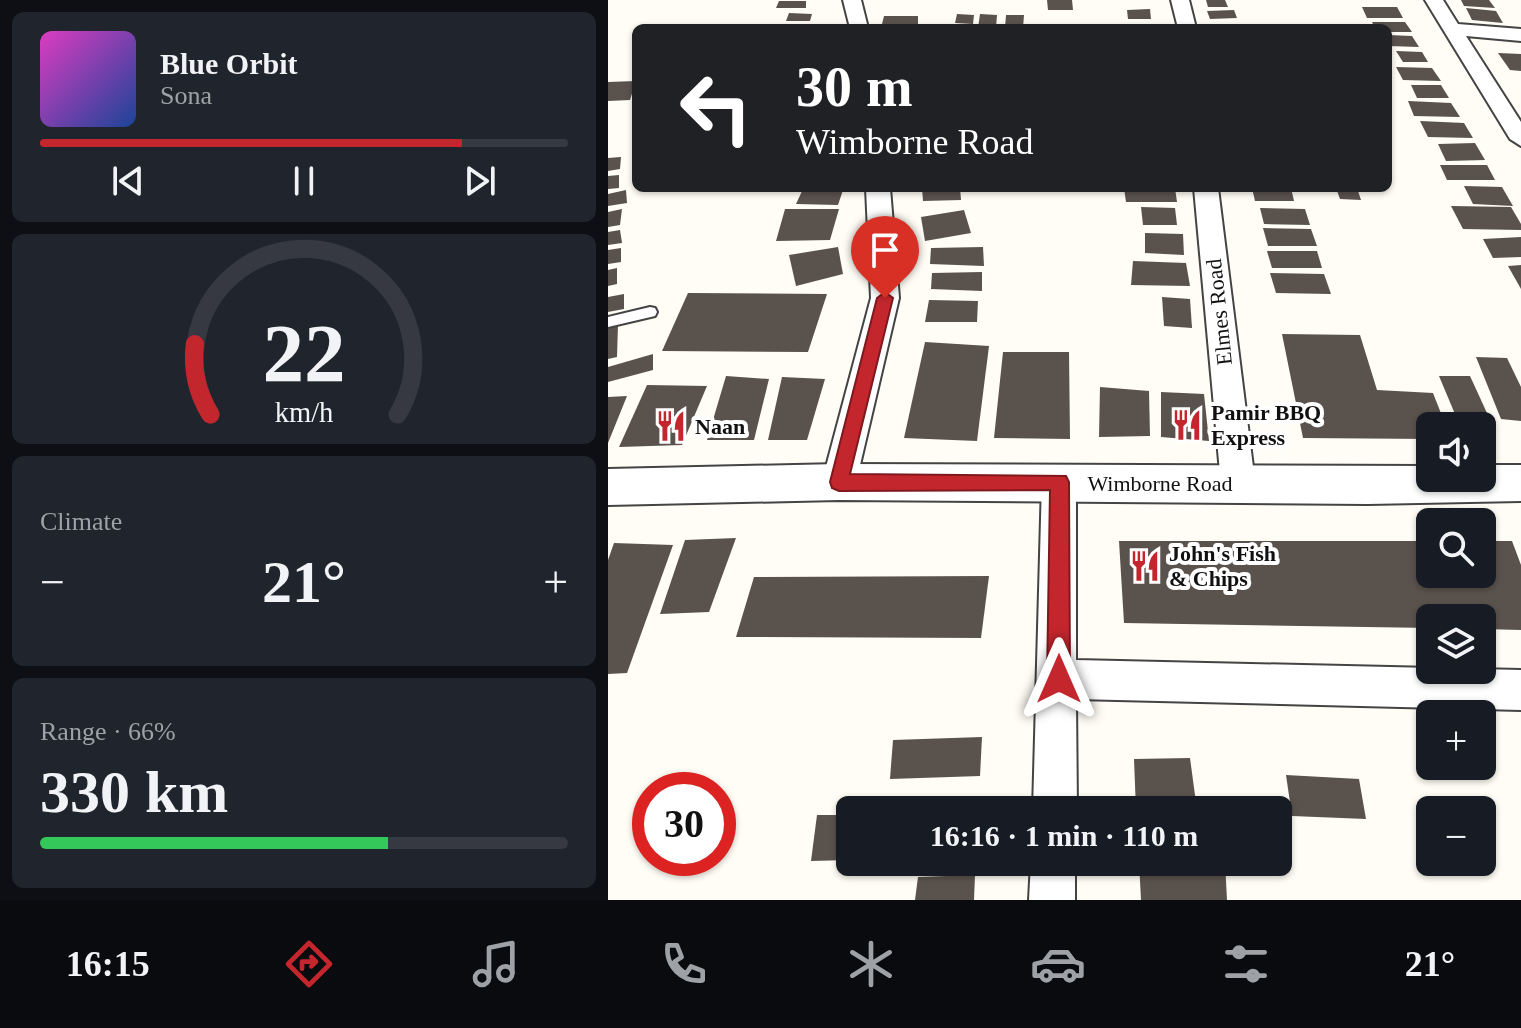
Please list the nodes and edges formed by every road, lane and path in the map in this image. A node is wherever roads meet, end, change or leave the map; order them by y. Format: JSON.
{"nodes":[{"id":1,"x":852,"y":0,"type":"edge"},
{"id":2,"x":1180,"y":0,"type":"edge"},
{"id":3,"x":1434,"y":0,"type":"edge"},
{"id":4,"x":858,"y":24,"type":"edge"},
{"id":5,"x":1186,"y":24,"type":"edge"},
{"id":6,"x":1454,"y":29,"type":"junction"},
{"id":7,"x":1521,"y":35,"type":"edge"},
{"id":8,"x":1521,"y":139,"type":"edge"},
{"id":9,"x":878,"y":192,"type":"edge"},
{"id":10,"x":1206,"y":192,"type":"edge"},
{"id":11,"x":650,"y":312,"type":"dead end"},
{"id":12,"x":608,"y":322,"type":"edge"},
{"id":13,"x":839,"y":482,"type":"junction"},
{"id":14,"x":1059,"y":482,"type":"junction"},
{"id":15,"x":1238,"y":483,"type":"junction"},
{"id":16,"x":1521,"y":483,"type":"edge"},
{"id":17,"x":608,"y":487,"type":"edge"},
{"id":18,"x":1059,"y":679,"type":"junction"},
{"id":19,"x":1521,"y":690,"type":"edge"},
{"id":20,"x":1055,"y":796,"type":"edge"},
{"id":21,"x":1053,"y":876,"type":"edge"},
{"id":22,"x":1052,"y":900,"type":"edge"}],
"edges":[{"from":1,"to":4,"type":"street"},
{"from":2,"to":5,"type":"street"},
{"from":3,"to":6,"type":"street"},
{"from":6,"to":7,"type":"street"},
{"from":6,"to":8,"type":"street"},
{"from":9,"to":13,"type":"street"},
{"from":10,"to":15,"type":"street","name":"Elmes Road"},
{"from":11,"to":12,"type":"lane"},
{"from":13,"to":14,"type":"street","name":"Wimborne Road"},
{"from":13,"to":17,"type":"street","name":"Wimborne Road"},
{"from":14,"to":15,"type":"street","name":"Wimborne Road"},
{"from":14,"to":18,"type":"street"},
{"from":15,"to":16,"type":"street","name":"Wimborne Road"},
{"from":18,"to":19,"type":"street"},
{"from":18,"to":20,"type":"street"},
{"from":21,"to":22,"type":"street"}]}
